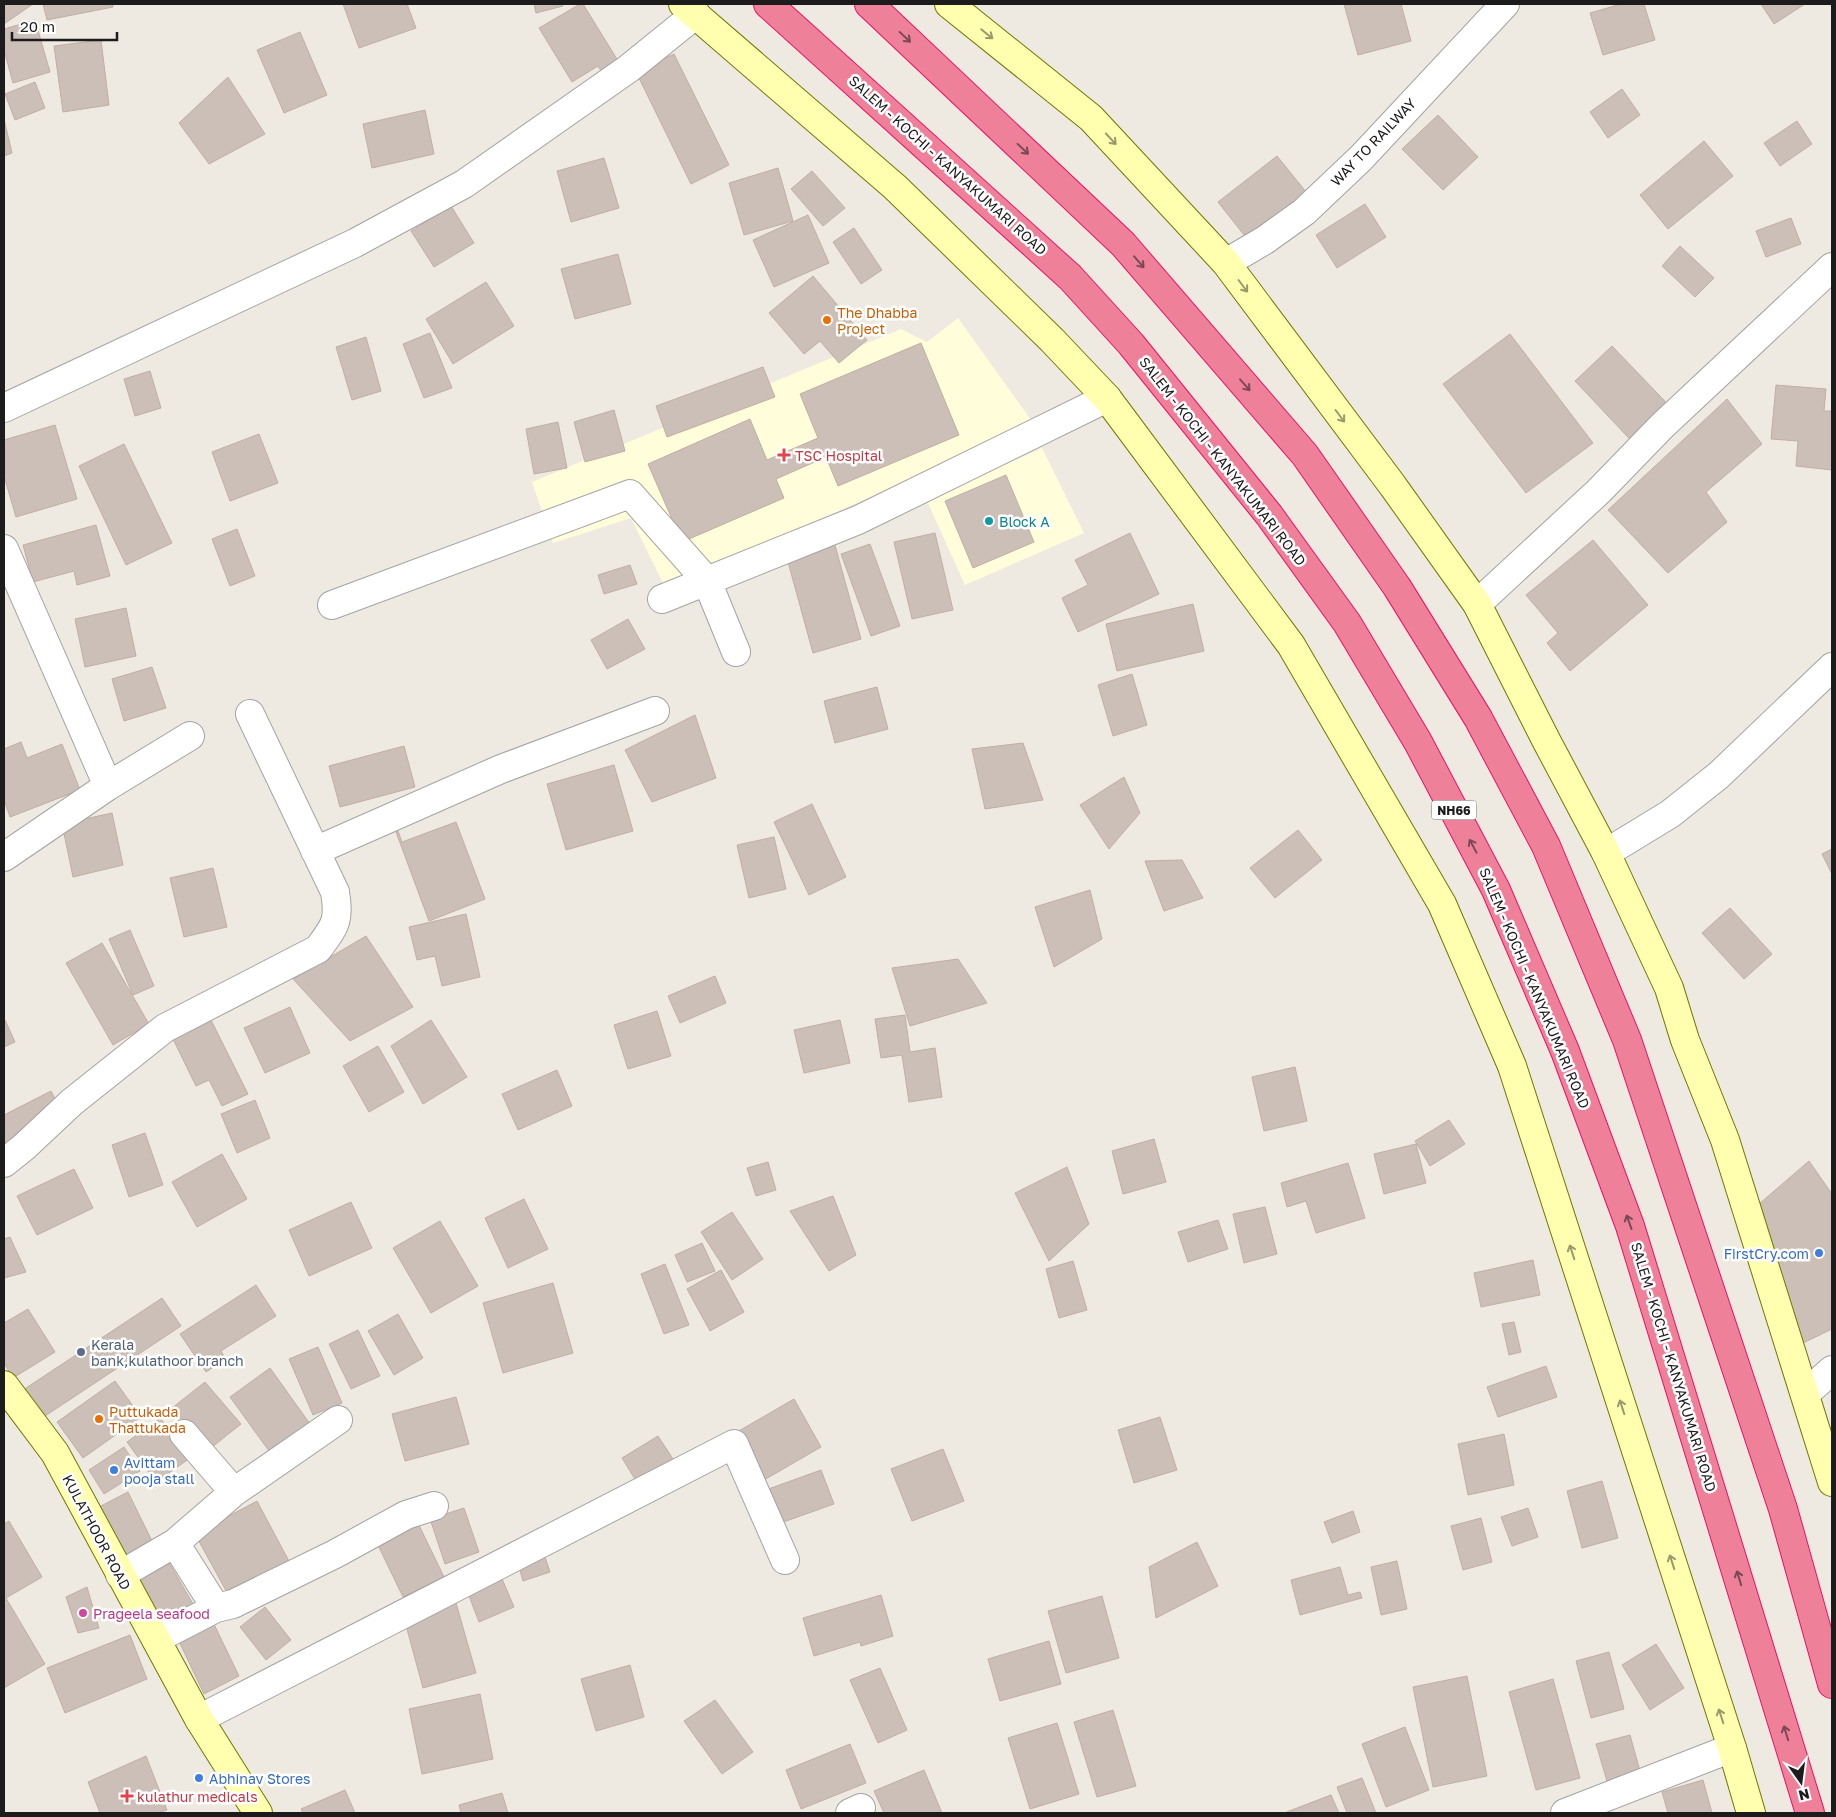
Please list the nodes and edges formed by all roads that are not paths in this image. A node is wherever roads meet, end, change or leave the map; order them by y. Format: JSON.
{"nodes":[{"id":1,"x":768,"y":4,"type":"edge"},
{"id":2,"x":869,"y":4,"type":"edge"},
{"id":3,"x":949,"y":4,"type":"edge"},
{"id":4,"x":1505,"y":4,"type":"edge"},
{"id":5,"x":690,"y":9,"type":"edge"},
{"id":6,"x":1226,"y":264,"type":"junction"},
{"id":7,"x":1832,"y":267,"type":"edge"},
{"id":8,"x":1107,"y":398,"type":"junction"},
{"id":9,"x":4,"y":408,"type":"edge"},
{"id":10,"x":4,"y":549,"type":"edge"},
{"id":11,"x":707,"y":580,"type":"junction"},
{"id":12,"x":662,"y":599,"type":"dead end"},
{"id":13,"x":1477,"y":604,"type":"junction"},
{"id":14,"x":332,"y":605,"type":"dead end"},
{"id":15,"x":736,"y":652,"type":"dead end"},
{"id":16,"x":1832,"y":666,"type":"edge"},
{"id":17,"x":655,"y":711,"type":"dead end"},
{"id":18,"x":250,"y":714,"type":"dead end"},
{"id":19,"x":190,"y":736,"type":"dead end"},
{"id":20,"x":108,"y":786,"type":"junction"},
{"id":21,"x":315,"y":851,"type":"junction"},
{"id":22,"x":1606,"y":853,"type":"junction"},
{"id":23,"x":4,"y":857,"type":"edge"},
{"id":24,"x":4,"y":1163,"type":"edge"},
{"id":25,"x":1832,"y":1370,"type":"edge"},
{"id":26,"x":4,"y":1385,"type":"edge"},
{"id":27,"x":1805,"y":1394,"type":"junction"},
{"id":28,"x":338,"y":1420,"type":"dead end"},
{"id":29,"x":184,"y":1434,"type":"dead end"},
{"id":30,"x":1832,"y":1482,"type":"edge"},
{"id":31,"x":234,"y":1492,"type":"junction"},
{"id":32,"x":434,"y":1506,"type":"dead end"},
{"id":33,"x":175,"y":1544,"type":"junction"},
{"id":34,"x":785,"y":1560,"type":"dead end"},
{"id":35,"x":120,"y":1575,"type":"junction"},
{"id":36,"x":216,"y":1608,"type":"junction"},
{"id":37,"x":156,"y":1639,"type":"junction"},
{"id":38,"x":1832,"y":1684,"type":"edge"},
{"id":39,"x":198,"y":1718,"type":"junction"},
{"id":40,"x":1732,"y":1748,"type":"junction"},
{"id":41,"x":258,"y":1813,"type":"edge"},
{"id":42,"x":1565,"y":1813,"type":"edge"},
{"id":43,"x":1751,"y":1813,"type":"edge"},
{"id":44,"x":1810,"y":1813,"type":"edge"}],
"edges":[{"from":44,"to":1,"type":"highway","name":"SALEM - KOCHI - KANYAKUMARI ROAD","number":"NH66","one_way":true},
{"from":2,"to":38,"type":"highway","one_way":true},
{"from":3,"to":6,"type":"street","one_way":true},
{"from":4,"to":6,"type":"street","name":"WAY TO RAILWAY"},
{"from":5,"to":8,"type":"street"},
{"from":5,"to":9,"type":"street"},
{"from":6,"to":13,"type":"street","one_way":true},
{"from":7,"to":13,"type":"street"},
{"from":8,"to":11,"type":"street"},
{"from":40,"to":8,"type":"street","one_way":true},
{"from":10,"to":20,"type":"street"},
{"from":11,"to":12,"type":"street"},
{"from":11,"to":14,"type":"street"},
{"from":11,"to":15,"type":"street"},
{"from":13,"to":22,"type":"street"},
{"from":16,"to":22,"type":"street"},
{"from":17,"to":21,"type":"street"},
{"from":18,"to":21,"type":"street"},
{"from":19,"to":20,"type":"street"},
{"from":20,"to":23,"type":"street"},
{"from":21,"to":24,"type":"street"},
{"from":22,"to":27,"type":"street"},
{"from":25,"to":27,"type":"street"},
{"from":26,"to":35,"type":"street","name":"KULATHOOR ROAD"},
{"from":27,"to":30,"type":"street"},
{"from":28,"to":31,"type":"street"},
{"from":29,"to":31,"type":"street"},
{"from":31,"to":33,"type":"street"},
{"from":32,"to":36,"type":"street"},
{"from":33,"to":35,"type":"street"},
{"from":33,"to":36,"type":"street"},
{"from":34,"to":39,"type":"street"},
{"from":35,"to":37,"type":"street","name":"KULATHOOR ROAD"},
{"from":36,"to":37,"type":"street"},
{"from":37,"to":39,"type":"street","name":"KULATHOOR ROAD"},
{"from":39,"to":41,"type":"street","name":"KULATHOOR ROAD"},
{"from":40,"to":42,"type":"street"},
{"from":40,"to":43,"type":"street"}]}
